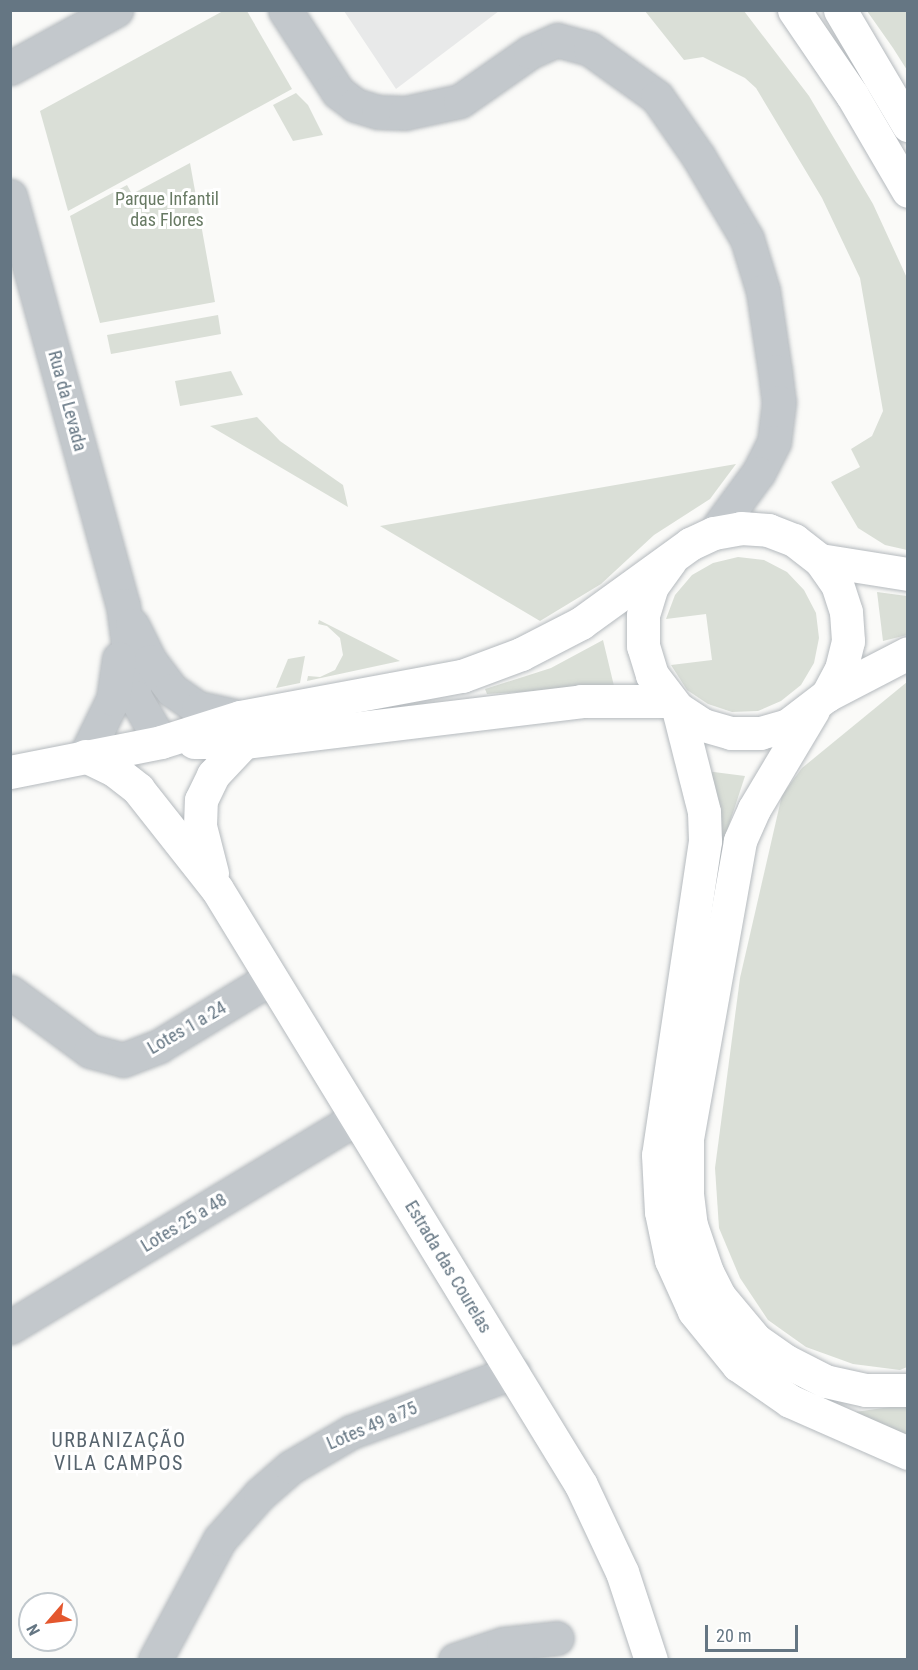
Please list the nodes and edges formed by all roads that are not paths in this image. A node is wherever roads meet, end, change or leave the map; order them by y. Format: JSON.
{"nodes":[{"id":1,"x":116,"y":10,"type":"edge"},
{"id":2,"x":285,"y":10,"type":"edge"},
{"id":3,"x":794,"y":10,"type":"edge"},
{"id":4,"x":815,"y":10,"type":"edge"},
{"id":5,"x":840,"y":10,"type":"edge"},
{"id":6,"x":10,"y":68,"type":"edge"},
{"id":7,"x":908,"y":125,"type":"edge"},
{"id":8,"x":908,"y":156,"type":"edge"},
{"id":9,"x":908,"y":191,"type":"edge"},
{"id":10,"x":10,"y":196,"type":"edge"},
{"id":11,"x":714,"y":533,"type":"junction"},
{"id":12,"x":820,"y":560,"type":"junction"},
{"id":13,"x":670,"y":561,"type":"junction"},
{"id":14,"x":908,"y":574,"type":"edge"},
{"id":15,"x":123,"y":605,"type":"junction"},
{"id":16,"x":908,"y":653,"type":"edge"},
{"id":17,"x":820,"y":702,"type":"junction"},
{"id":18,"x":674,"y":705,"type":"junction"},
{"id":19,"x":242,"y":729,"type":"junction"},
{"id":20,"x":161,"y":742,"type":"junction"},
{"id":21,"x":85,"y":756,"type":"junction"},
{"id":22,"x":10,"y":772,"type":"edge"},
{"id":23,"x":165,"y":822,"type":"junction"},
{"id":24,"x":217,"y":889,"type":"junction"},
{"id":25,"x":271,"y":978,"type":"junction"},
{"id":26,"x":10,"y":992,"type":"edge"},
{"id":27,"x":357,"y":1118,"type":"junction"},
{"id":28,"x":10,"y":1327,"type":"edge"},
{"id":29,"x":513,"y":1372,"type":"junction"},
{"id":30,"x":908,"y":1390,"type":"edge"},
{"id":31,"x":908,"y":1453,"type":"edge"},
{"id":32,"x":557,"y":1638,"type":"dead end"},
{"id":33,"x":155,"y":1659,"type":"edge"},
{"id":34,"x":455,"y":1659,"type":"edge"},
{"id":35,"x":651,"y":1659,"type":"edge"}],
"edges":[{"from":1,"to":6,"type":"street"},
{"from":2,"to":11,"type":"street"},
{"from":3,"to":9,"type":"main road"},
{"from":4,"to":8,"type":"main road"},
{"from":5,"to":7,"type":"main road"},
{"from":10,"to":15,"type":"street","name":"Rua da Levada"},
{"from":11,"to":12,"type":"main road"},
{"from":11,"to":13,"type":"main road"},
{"from":12,"to":14,"type":"main road"},
{"from":12,"to":17,"type":"main road"},
{"from":13,"to":18,"type":"main road"},
{"from":13,"to":19,"type":"main road"},
{"from":15,"to":19,"type":"street"},
{"from":15,"to":20,"type":"street"},
{"from":15,"to":21,"type":"street"},
{"from":16,"to":17,"type":"main road"},
{"from":17,"to":18,"type":"main road"},
{"from":17,"to":30,"type":"main road"},
{"from":18,"to":19,"type":"main road"},
{"from":18,"to":31,"type":"main road"},
{"from":19,"to":20,"type":"main road"},
{"from":19,"to":24,"type":"main road"},
{"from":20,"to":21,"type":"main road"},
{"from":20,"to":23,"type":"main road"},
{"from":21,"to":22,"type":"main road"},
{"from":21,"to":23,"type":"main road"},
{"from":23,"to":24,"type":"main road"},
{"from":24,"to":25,"type":"main road","name":"Estrada das Courelas"},
{"from":25,"to":26,"type":"street","name":"Lotes 1 a 24"},
{"from":25,"to":27,"type":"main road","name":"Estrada das Courelas"},
{"from":27,"to":28,"type":"street","name":"Lotes 25 a 48"},
{"from":27,"to":29,"type":"main road","name":"Estrada das Courelas"},
{"from":29,"to":33,"type":"street","name":"Lotes 49 a 75"},
{"from":29,"to":35,"type":"main road","name":"Estrada das Courelas"},
{"from":32,"to":34,"type":"street"}]}
